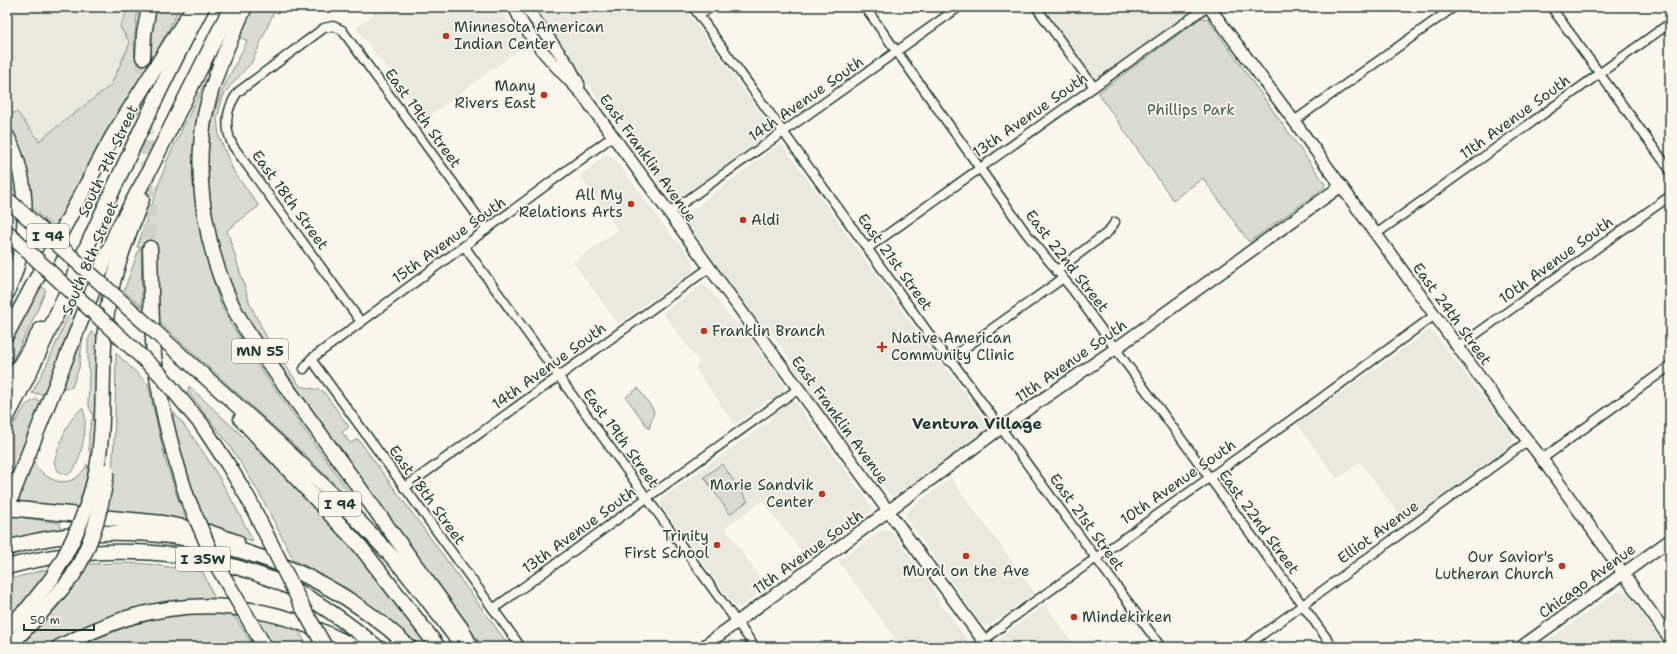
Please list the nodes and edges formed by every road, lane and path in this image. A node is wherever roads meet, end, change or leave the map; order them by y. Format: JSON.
{"nodes":[{"id":1,"x":149,"y":7,"type":"edge"},
{"id":2,"x":193,"y":7,"type":"edge"},
{"id":3,"x":202,"y":7,"type":"edge"},
{"id":4,"x":231,"y":7,"type":"edge"},
{"id":5,"x":245,"y":7,"type":"edge"},
{"id":6,"x":514,"y":7,"type":"edge"},
{"id":7,"x":526,"y":7,"type":"edge"},
{"id":8,"x":694,"y":7,"type":"edge"},
{"id":9,"x":711,"y":7,"type":"edge"},
{"id":10,"x":865,"y":7,"type":"edge"},
{"id":11,"x":959,"y":7,"type":"edge"},
{"id":12,"x":1036,"y":7,"type":"edge"},
{"id":13,"x":1210,"y":7,"type":"edge"},
{"id":14,"x":1454,"y":7,"type":"edge"},
{"id":15,"x":1551,"y":7,"type":"edge"},
{"id":16,"x":700,"y":15,"type":"junction"},
{"id":17,"x":1670,"y":23,"type":"edge"},
{"id":18,"x":333,"y":26,"type":"joint"},
{"id":19,"x":896,"y":50,"type":"junction"},
{"id":20,"x":143,"y":57,"type":"tunnel mouth"},
{"id":21,"x":1601,"y":73,"type":"junction"},
{"id":22,"x":1094,"y":87,"type":"junction"},
{"id":23,"x":582,"y":94,"type":"junction"},
{"id":24,"x":1294,"y":121,"type":"junction"},
{"id":25,"x":784,"y":132,"type":"junction"},
{"id":26,"x":7,"y":136,"type":"edge"},
{"id":27,"x":166,"y":136,"type":"junction"},
{"id":28,"x":613,"y":136,"type":"junction"},
{"id":29,"x":980,"y":168,"type":"junction"},
{"id":30,"x":1670,"y":170,"type":"edge"},
{"id":31,"x":1341,"y":186,"type":"junction"},
{"id":32,"x":113,"y":188,"type":"junction"},
{"id":33,"x":1670,"y":196,"type":"edge"},
{"id":34,"x":7,"y":199,"type":"edge"},
{"id":35,"x":669,"y":213,"type":"junction"},
{"id":36,"x":1115,"y":222,"type":"dead end"},
{"id":37,"x":487,"y":229,"type":"junction"},
{"id":38,"x":7,"y":232,"type":"edge"},
{"id":39,"x":1376,"y":234,"type":"junction"},
{"id":40,"x":464,"y":246,"type":"junction"},
{"id":41,"x":150,"y":248,"type":"tunnel mouth"},
{"id":42,"x":868,"y":248,"type":"junction"},
{"id":43,"x":709,"y":268,"type":"junction"},
{"id":44,"x":1056,"y":271,"type":"junction"},
{"id":45,"x":1062,"y":279,"type":"junction"},
{"id":46,"x":7,"y":293,"type":"edge"},
{"id":47,"x":1435,"y":315,"type":"junction"},
{"id":48,"x":361,"y":322,"type":"junction"},
{"id":49,"x":7,"y":334,"type":"edge"},
{"id":50,"x":1458,"y":347,"type":"junction"},
{"id":51,"x":1115,"y":349,"type":"junction"},
{"id":52,"x":310,"y":360,"type":"junction"},
{"id":53,"x":948,"y":360,"type":"junction"},
{"id":54,"x":1670,"y":366,"type":"edge"},
{"id":55,"x":304,"y":369,"type":"dead end"},
{"id":56,"x":202,"y":374,"type":"junction"},
{"id":57,"x":558,"y":376,"type":"junction"},
{"id":58,"x":7,"y":387,"type":"edge"},
{"id":59,"x":798,"y":389,"type":"junction"},
{"id":60,"x":7,"y":417,"type":"edge"},
{"id":61,"x":1001,"y":428,"type":"junction"},
{"id":62,"x":1528,"y":441,"type":"junction"},
{"id":63,"x":1542,"y":459,"type":"junction"},
{"id":64,"x":102,"y":469,"type":"junction"},
{"id":65,"x":1209,"y":477,"type":"junction"},
{"id":66,"x":404,"y":488,"type":"junction"},
{"id":67,"x":647,"y":498,"type":"junction"},
{"id":68,"x":7,"y":508,"type":"edge"},
{"id":69,"x":888,"y":512,"type":"junction"},
{"id":70,"x":1670,"y":540,"type":"edge"},
{"id":71,"x":7,"y":548,"type":"edge"},
{"id":72,"x":1095,"y":558,"type":"junction"},
{"id":73,"x":7,"y":567,"type":"edge"},
{"id":74,"x":1623,"y":574,"type":"junction"},
{"id":75,"x":335,"y":591,"type":"junction"},
{"id":76,"x":1303,"y":605,"type":"junction"},
{"id":77,"x":493,"y":609,"type":"junction"},
{"id":78,"x":737,"y":622,"type":"junction"},
{"id":79,"x":7,"y":628,"type":"edge"},
{"id":80,"x":1670,"y":638,"type":"edge"},
{"id":81,"x":262,"y":642,"type":"edge"},
{"id":82,"x":984,"y":645,"type":"edge"},
{"id":83,"x":8,"y":647,"type":"edge"},
{"id":84,"x":59,"y":647,"type":"edge"},
{"id":85,"x":325,"y":647,"type":"edge"},
{"id":86,"x":354,"y":647,"type":"edge"},
{"id":87,"x":377,"y":647,"type":"edge"},
{"id":88,"x":409,"y":647,"type":"edge"},
{"id":89,"x":438,"y":647,"type":"edge"},
{"id":90,"x":463,"y":647,"type":"edge"},
{"id":91,"x":471,"y":647,"type":"edge"},
{"id":92,"x":521,"y":647,"type":"edge"},
{"id":93,"x":703,"y":647,"type":"edge"},
{"id":94,"x":755,"y":647,"type":"edge"},
{"id":95,"x":1161,"y":647,"type":"edge"},
{"id":96,"x":1245,"y":647,"type":"edge"},
{"id":97,"x":1333,"y":647,"type":"edge"},
{"id":98,"x":1521,"y":647,"type":"edge"}],
"edges":[{"from":1,"to":20,"type":"highway"},
{"from":2,"to":49,"type":"highway"},
{"from":3,"to":32,"type":"highway","name":"South 7th Street"},
{"from":4,"to":27,"type":"highway","name":"South 8th Street"},
{"from":5,"to":91,"type":"highway","number":"MN 55"},
{"from":6,"to":23,"type":"street","name":"East Franklin Avenue"},
{"from":7,"to":23,"type":"street","name":"East Franklin Avenue"},
{"from":8,"to":16,"type":"street","name":"East 21st Street"},
{"from":9,"to":16,"type":"street"},
{"from":10,"to":19,"type":"street","name":"East 22nd Street"},
{"from":11,"to":19,"type":"street","name":"14th Avenue South"},
{"from":12,"to":22,"type":"street"},
{"from":13,"to":22,"type":"street","name":"13th Avenue South"},
{"from":13,"to":24,"type":"street","name":"East 24th Street"},
{"from":14,"to":24,"type":"street"},
{"from":15,"to":21,"type":"street"},
{"from":16,"to":25,"type":"street","name":"East 21st Street"},
{"from":17,"to":21,"type":"street","name":"11th Avenue South"},
{"from":18,"to":37,"type":"street","name":"East 19th Street"},
{"from":18,"to":48,"type":"street","name":"East 18th Street"},
{"from":19,"to":25,"type":"street","name":"14th Avenue South"},
{"from":19,"to":29,"type":"street","name":"East 22nd Street"},
{"from":21,"to":30,"type":"street"},
{"from":21,"to":39,"type":"street","name":"11th Avenue South"},
{"from":22,"to":29,"type":"street","name":"13th Avenue South"},
{"from":23,"to":28,"type":"street","name":"East Franklin Avenue"},
{"from":24,"to":31,"type":"street","name":"East 24th Street"},
{"from":25,"to":35,"type":"street","name":"14th Avenue South"},
{"from":25,"to":42,"type":"street","name":"East 21st Street"},
{"from":26,"to":46,"type":"highway"},
{"from":27,"to":64,"type":"highway"},
{"from":27,"to":68,"type":"highway","name":"South 8th Street"},
{"from":28,"to":35,"type":"street","name":"East Franklin Avenue"},
{"from":28,"to":37,"type":"street","name":"15th Avenue South"},
{"from":29,"to":42,"type":"street","name":"13th Avenue South"},
{"from":29,"to":44,"type":"street","name":"East 22nd Street"},
{"from":31,"to":39,"type":"street","name":"East 24th Street"},
{"from":31,"to":51,"type":"street","name":"11th Avenue South"},
{"from":32,"to":58,"type":"highway"},
{"from":32,"to":60,"type":"highway","name":"South 7th Street"},
{"from":33,"to":50,"type":"street","name":"10th Avenue South"},
{"from":34,"to":56,"type":"highway","number":"I 94","bridge":true},
{"from":35,"to":43,"type":"street","name":"East Franklin Avenue"},
{"from":36,"to":44,"type":"street"},
{"from":37,"to":40,"type":"street","name":"15th Avenue South"},
{"from":38,"to":85,"type":"highway","number":"I 94","bridge":true},
{"from":39,"to":47,"type":"street","name":"East 24th Street"},
{"from":40,"to":48,"type":"street","name":"15th Avenue South"},
{"from":40,"to":57,"type":"street","name":"East 19th Street"},
{"from":41,"to":81,"type":"highway","bridge":true},
{"from":42,"to":53,"type":"street","name":"East 21st Street"},
{"from":43,"to":57,"type":"street","name":"14th Avenue South"},
{"from":43,"to":59,"type":"street","name":"East Franklin Avenue"},
{"from":44,"to":45,"type":"street","name":"East 22nd Street"},
{"from":45,"to":51,"type":"street","name":"East 22nd Street"},
{"from":45,"to":53,"type":"street"},
{"from":47,"to":50,"type":"street","name":"East 24th Street"},
{"from":47,"to":65,"type":"street","name":"10th Avenue South"},
{"from":48,"to":52,"type":"street","name":"15th Avenue South"},
{"from":50,"to":62,"type":"street","name":"East 24th Street"},
{"from":51,"to":61,"type":"street","name":"11th Avenue South"},
{"from":51,"to":65,"type":"street","name":"East 22nd Street"},
{"from":52,"to":55,"type":"street","name":"15th Avenue South"},
{"from":52,"to":66,"type":"street","name":"East 18th Street"},
{"from":53,"to":61,"type":"street","name":"East 21st Street"},
{"from":54,"to":63,"type":"street"},
{"from":56,"to":89,"type":"highway"},
{"from":56,"to":90,"type":"highway","number":"I 94"},
{"from":57,"to":66,"type":"street","name":"14th Avenue South"},
{"from":57,"to":67,"type":"street","name":"East 19th Street"},
{"from":59,"to":67,"type":"street","name":"13th Avenue South"},
{"from":59,"to":69,"type":"street","name":"East Franklin Avenue"},
{"from":61,"to":69,"type":"street","name":"11th Avenue South"},
{"from":61,"to":72,"type":"street","name":"East 21st Street"},
{"from":62,"to":63,"type":"street","name":"East 24th Street"},
{"from":62,"to":76,"type":"street","name":"Elliot Avenue"},
{"from":63,"to":74,"type":"street","name":"East 24th Street"},
{"from":64,"to":79,"type":"highway","bridge":true},
{"from":64,"to":83,"type":"highway","bridge":true},
{"from":65,"to":72,"type":"street","name":"10th Avenue South"},
{"from":65,"to":76,"type":"street","name":"East 22nd Street"},
{"from":66,"to":77,"type":"street","name":"East 18th Street"},
{"from":67,"to":77,"type":"street","name":"13th Avenue South"},
{"from":67,"to":78,"type":"street","name":"East 19th Street"},
{"from":68,"to":75,"type":"highway"},
{"from":69,"to":78,"type":"street","name":"11th Avenue South"},
{"from":69,"to":82,"type":"street","name":"East Franklin Avenue"},
{"from":70,"to":74,"type":"street","name":"Chicago Avenue"},
{"from":71,"to":75,"type":"highway","number":"I 35W"},
{"from":72,"to":82,"type":"street","name":"10th Avenue South"},
{"from":72,"to":95,"type":"street","name":"East 21st Street"},
{"from":73,"to":87,"type":"highway","number":"I 35W"},
{"from":74,"to":80,"type":"street","name":"East 24th Street"},
{"from":74,"to":98,"type":"street","name":"Chicago Avenue"},
{"from":75,"to":88,"type":"highway","number":"I 35W"},
{"from":76,"to":96,"type":"street","name":"Elliot Avenue"},
{"from":76,"to":97,"type":"street","name":"East 22nd Street"},
{"from":77,"to":92,"type":"street","name":"East 18th Street"},
{"from":78,"to":93,"type":"street","name":"11th Avenue South"},
{"from":78,"to":94,"type":"street","name":"East 19th Street"},
{"from":84,"to":86,"type":"highway"}]}
